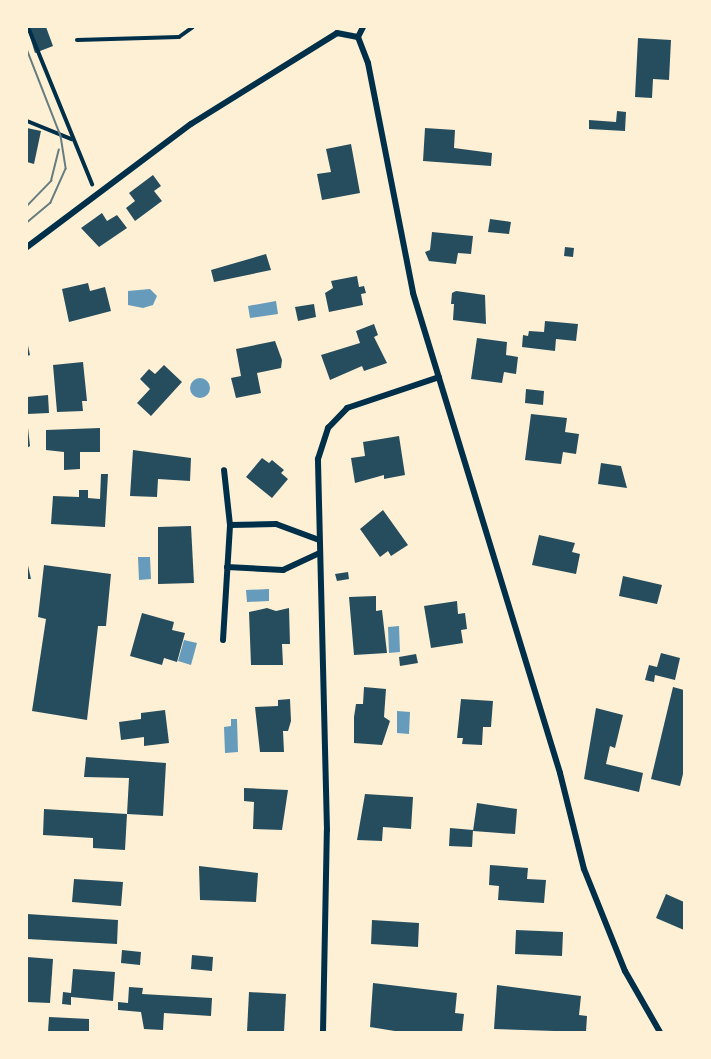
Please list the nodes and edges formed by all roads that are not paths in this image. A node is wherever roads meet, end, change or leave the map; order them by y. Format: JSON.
{"nodes":[{"id":1,"x":363,"y":27,"type":"edge"},
{"id":2,"x":358,"y":37,"type":"junction"},
{"id":3,"x":27,"y":247,"type":"edge"},
{"id":4,"x":439,"y":376,"type":"junction"},
{"id":5,"x":224,"y":470,"type":"dead end"},
{"id":6,"x":230,"y":525,"type":"junction"},
{"id":7,"x":319,"y":540,"type":"junction"},
{"id":8,"x":319,"y":553,"type":"junction"},
{"id":9,"x":227,"y":567,"type":"junction"},
{"id":10,"x":223,"y":640,"type":"dead end"},
{"id":11,"x":322,"y":1032,"type":"edge"},
{"id":12,"x":660,"y":1032,"type":"edge"}],
"edges":[{"from":1,"to":2,"type":"street"},
{"from":2,"to":3,"type":"street"},
{"from":2,"to":4,"type":"street"},
{"from":4,"to":7,"type":"street"},
{"from":4,"to":12,"type":"street"},
{"from":5,"to":6,"type":"street"},
{"from":6,"to":7,"type":"street"},
{"from":6,"to":9,"type":"street"},
{"from":7,"to":8,"type":"street"},
{"from":8,"to":9,"type":"street"},
{"from":8,"to":11,"type":"street"},
{"from":9,"to":10,"type":"street"}]}
